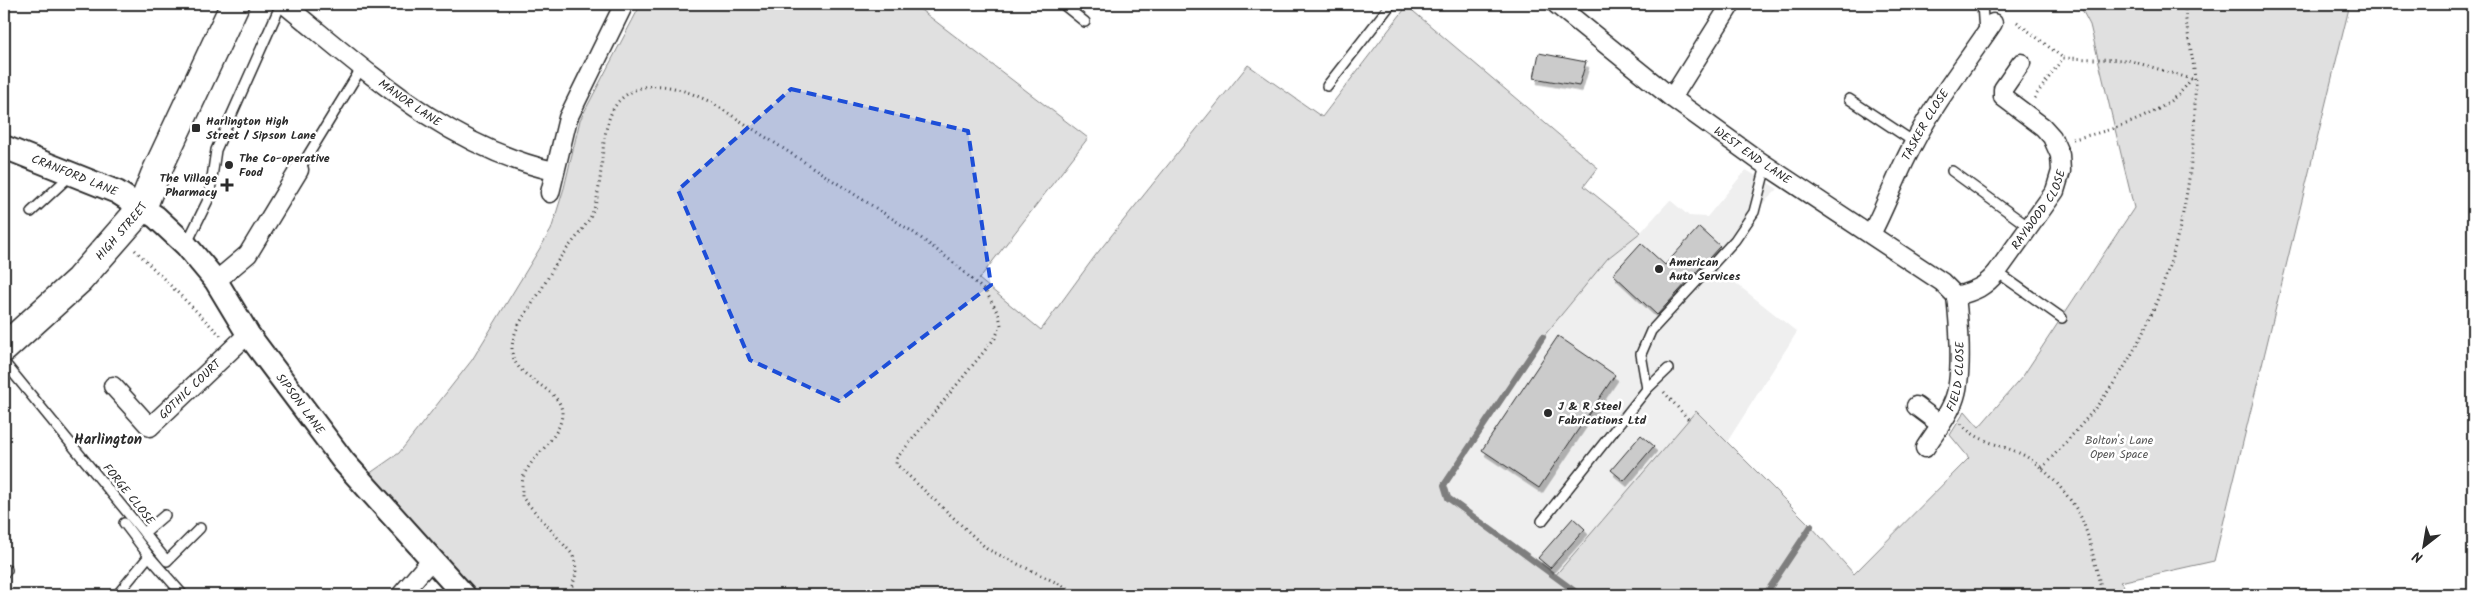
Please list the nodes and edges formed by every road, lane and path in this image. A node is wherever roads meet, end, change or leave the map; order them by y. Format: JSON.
{"nodes":[{"id":1,"x":235,"y":4,"type":"edge"},
{"id":2,"x":283,"y":4,"type":"edge"},
{"id":3,"x":624,"y":4,"type":"edge"},
{"id":4,"x":1390,"y":4,"type":"edge"},
{"id":5,"x":1556,"y":4,"type":"edge"},
{"id":6,"x":1731,"y":4,"type":"edge"},
{"id":7,"x":1982,"y":4,"type":"edge"},
{"id":8,"x":2186,"y":4,"type":"edge"},
{"id":9,"x":1065,"y":6,"type":"dead end"},
{"id":10,"x":1085,"y":22,"type":"dead end"},
{"id":11,"x":2018,"y":22,"type":"dead end"},
{"id":12,"x":1989,"y":30,"type":"joint"},
{"id":13,"x":2063,"y":58,"type":"junction"},
{"id":14,"x":2022,"y":63,"type":"dead end"},
{"id":15,"x":362,"y":67,"type":"junction"},
{"id":16,"x":2193,"y":79,"type":"junction"},
{"id":17,"x":1326,"y":86,"type":"dead end"},
{"id":18,"x":1672,"y":98,"type":"junction"},
{"id":19,"x":1849,"y":99,"type":"dead end"},
{"id":20,"x":2024,"y":113,"type":"junction"},
{"id":21,"x":1914,"y":142,"type":"junction"},
{"id":22,"x":2056,"y":143,"type":"junction"},
{"id":23,"x":4,"y":147,"type":"edge"},
{"id":24,"x":1766,"y":166,"type":"junction"},
{"id":25,"x":299,"y":170,"type":"joint"},
{"id":26,"x":554,"y":171,"type":"junction"},
{"id":27,"x":1952,"y":171,"type":"dead end"},
{"id":28,"x":72,"y":174,"type":"junction"},
{"id":29,"x":550,"y":193,"type":"dead end"},
{"id":30,"x":142,"y":208,"type":"junction"},
{"id":31,"x":31,"y":212,"type":"dead end"},
{"id":32,"x":2029,"y":227,"type":"junction"},
{"id":33,"x":1871,"y":234,"type":"junction"},
{"id":34,"x":119,"y":235,"type":"junction"},
{"id":35,"x":186,"y":245,"type":"junction"},
{"id":36,"x":1997,"y":272,"type":"junction"},
{"id":37,"x":216,"y":281,"type":"junction"},
{"id":38,"x":1956,"y":296,"type":"junction"},
{"id":39,"x":2062,"y":318,"type":"dead end"},
{"id":40,"x":241,"y":342,"type":"junction"},
{"id":41,"x":4,"y":348,"type":"edge"},
{"id":42,"x":4,"y":362,"type":"edge"},
{"id":43,"x":1668,"y":369,"type":"dead end"},
{"id":44,"x":1655,"y":382,"type":"junction"},
{"id":45,"x":113,"y":386,"type":"dead end"},
{"id":46,"x":1647,"y":389,"type":"junction"},
{"id":47,"x":1916,"y":406,"type":"dead end"},
{"id":48,"x":1689,"y":420,"type":"dead end"},
{"id":49,"x":1959,"y":421,"type":"dead end"},
{"id":50,"x":1940,"y":424,"type":"junction"},
{"id":51,"x":1925,"y":448,"type":"dead end"},
{"id":52,"x":2042,"y":468,"type":"junction"},
{"id":53,"x":165,"y":515,"type":"dead end"},
{"id":54,"x":1542,"y":521,"type":"dead end"},
{"id":55,"x":124,"y":523,"type":"dead end"},
{"id":56,"x":200,"y":528,"type":"dead end"},
{"id":57,"x":144,"y":533,"type":"junction"},
{"id":58,"x":149,"y":556,"type":"junction"},
{"id":59,"x":431,"y":560,"type":"junction"},
{"id":60,"x":117,"y":595,"type":"edge"},
{"id":61,"x":183,"y":595,"type":"edge"},
{"id":62,"x":400,"y":595,"type":"edge"},
{"id":63,"x":464,"y":595,"type":"edge"},
{"id":64,"x":567,"y":595,"type":"edge"},
{"id":65,"x":1082,"y":595,"type":"edge"},
{"id":66,"x":2103,"y":595,"type":"edge"}],
"edges":[{"from":1,"to":30,"type":"main road","name":"HIGH STREET"},
{"from":2,"to":15,"type":"street","name":"MANOR LANE"},
{"from":2,"to":35,"type":"lane"},
{"from":3,"to":26,"type":"street"},
{"from":4,"to":17,"type":"lane"},
{"from":5,"to":18,"type":"street","name":"WEST END LANE"},
{"from":6,"to":18,"type":"street"},
{"from":7,"to":12,"type":"lane"},
{"from":8,"to":16,"type":"path"},
{"from":9,"to":10,"type":"lane"},
{"from":11,"to":13,"type":"path"},
{"from":12,"to":21,"type":"street","name":"TASKER CLOSE"},
{"from":13,"to":16,"type":"path"},
{"from":13,"to":20,"type":"path"},
{"from":14,"to":20,"type":"street"},
{"from":15,"to":25,"type":"lane"},
{"from":15,"to":26,"type":"street","name":"MANOR LANE"},
{"from":16,"to":22,"type":"path"},
{"from":16,"to":52,"type":"path"},
{"from":18,"to":24,"type":"street","name":"WEST END LANE"},
{"from":19,"to":21,"type":"lane"},
{"from":20,"to":22,"type":"street"},
{"from":21,"to":33,"type":"street","name":"TASKER CLOSE"},
{"from":22,"to":32,"type":"street","name":"RAYWOOD CLOSE"},
{"from":23,"to":28,"type":"street","name":"CRANFORD LANE"},
{"from":24,"to":33,"type":"street","name":"WEST END LANE"},
{"from":24,"to":46,"type":"lane"},
{"from":25,"to":37,"type":"street"},
{"from":26,"to":29,"type":"street"},
{"from":27,"to":32,"type":"lane"},
{"from":28,"to":30,"type":"street","name":"CRANFORD LANE"},
{"from":28,"to":31,"type":"lane"},
{"from":30,"to":34,"type":"main road","name":"HIGH STREET"},
{"from":30,"to":35,"type":"street","name":"SIPSON LANE"},
{"from":32,"to":36,"type":"street","name":"RAYWOOD CLOSE"},
{"from":33,"to":38,"type":"street","name":"WEST END LANE"},
{"from":34,"to":40,"type":"path"},
{"from":34,"to":41,"type":"main road","name":"HIGH STREET"},
{"from":35,"to":37,"type":"street","name":"SIPSON LANE"},
{"from":36,"to":38,"type":"street","name":"RAYWOOD CLOSE"},
{"from":36,"to":39,"type":"lane"},
{"from":37,"to":40,"type":"street","name":"SIPSON LANE"},
{"from":38,"to":50,"type":"street","name":"FIELD CLOSE"},
{"from":40,"to":45,"type":"street","name":"GOTHIC COURT"},
{"from":40,"to":59,"type":"street","name":"SIPSON LANE"},
{"from":42,"to":57,"type":"lane","name":"FORGE CLOSE"},
{"from":43,"to":44,"type":"lane"},
{"from":44,"to":46,"type":"lane"},
{"from":44,"to":48,"type":"path"},
{"from":46,"to":54,"type":"lane"},
{"from":47,"to":50,"type":"street"},
{"from":49,"to":52,"type":"path"},
{"from":50,"to":51,"type":"street","name":"FIELD CLOSE"},
{"from":52,"to":66,"type":"path"},
{"from":53,"to":57,"type":"lane"},
{"from":55,"to":58,"type":"lane"},
{"from":56,"to":57,"type":"lane","name":"FORGE CLOSE"},
{"from":58,"to":60,"type":"lane"},
{"from":58,"to":61,"type":"lane"},
{"from":59,"to":62,"type":"street"},
{"from":59,"to":63,"type":"street","name":"SIPSON LANE"},
{"from":64,"to":65,"type":"path"}]}
